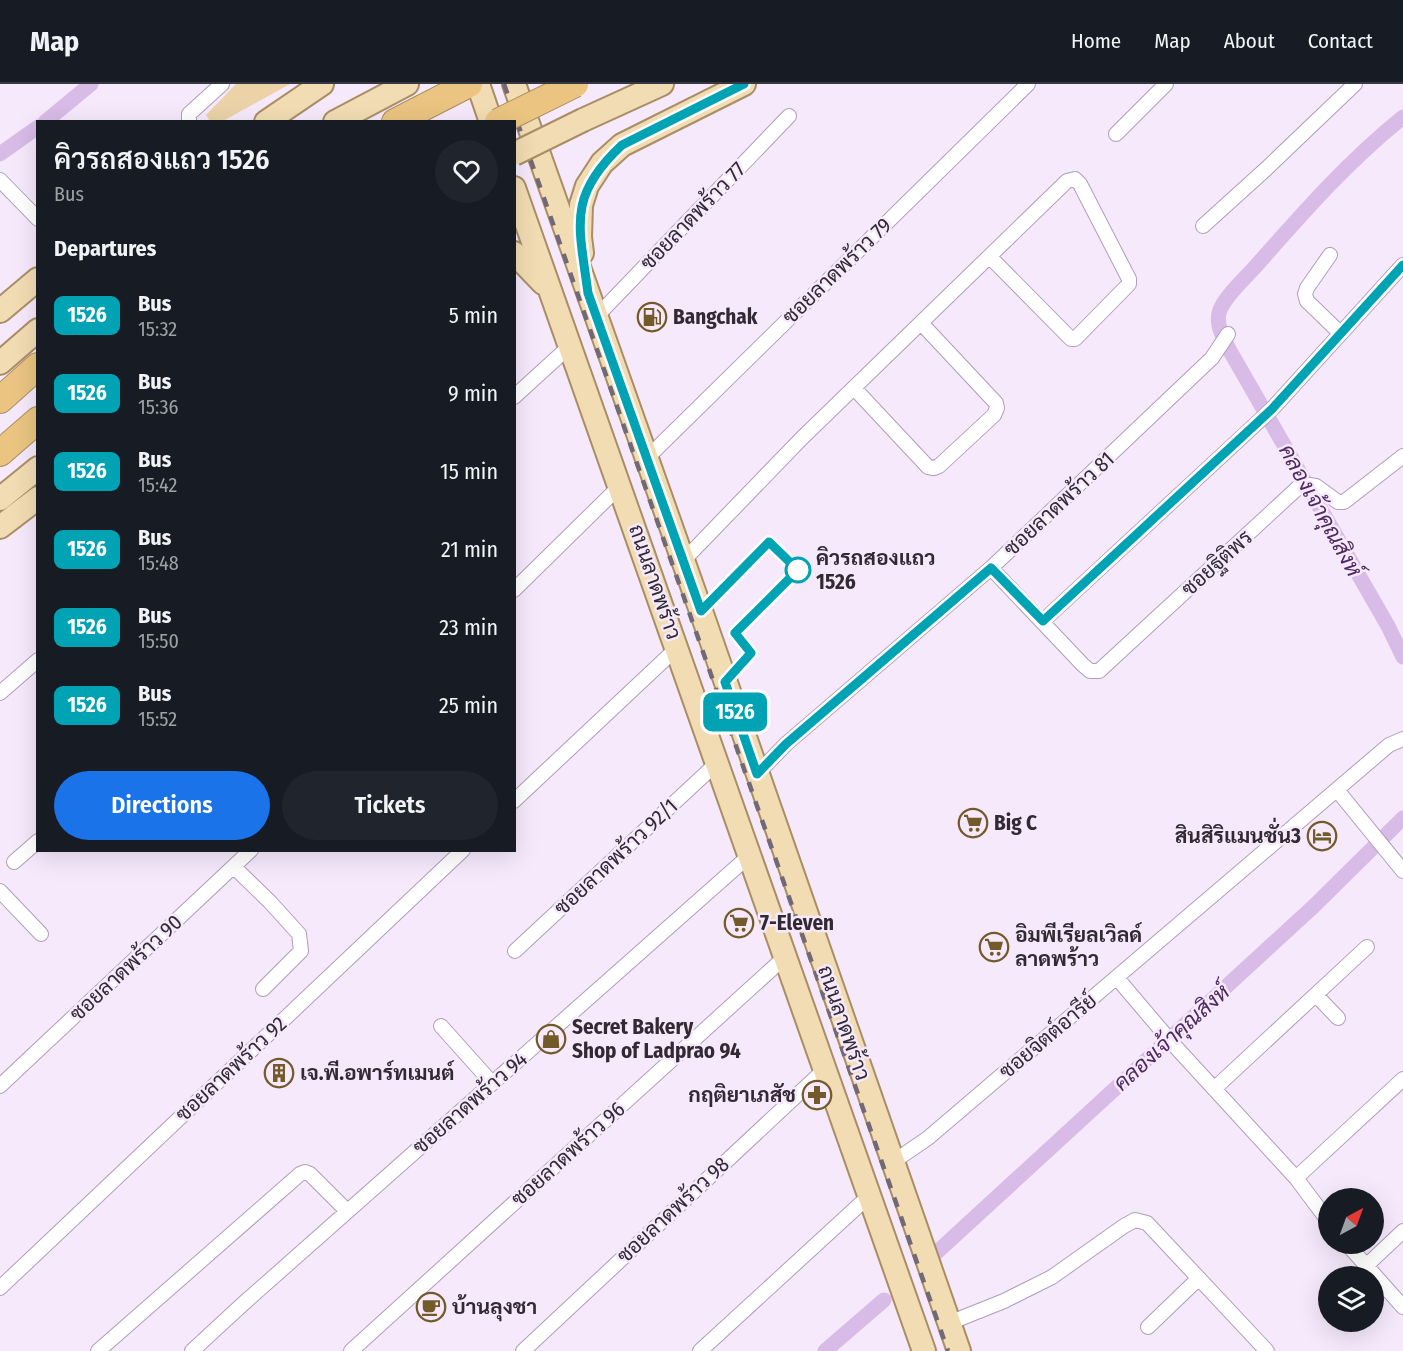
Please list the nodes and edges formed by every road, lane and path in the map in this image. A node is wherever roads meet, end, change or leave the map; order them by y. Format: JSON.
{"nodes":[{"id":1,"x":222,"y":84,"type":"edge"},
{"id":2,"x":322,"y":84,"type":"edge"},
{"id":3,"x":407,"y":84,"type":"edge"},
{"id":4,"x":512,"y":84,"type":"edge"},
{"id":5,"x":575,"y":84,"type":"edge"},
{"id":6,"x":662,"y":84,"type":"edge"},
{"id":7,"x":744,"y":84,"type":"edge"},
{"id":8,"x":1028,"y":84,"type":"edge"},
{"id":9,"x":1166,"y":84,"type":"edge"},
{"id":10,"x":1355,"y":84,"type":"edge"},
{"id":11,"x":476,"y":88,"type":"edge"},
{"id":12,"x":789,"y":116,"type":"dead end"},
{"id":13,"x":189,"y":120,"type":"edge"},
{"id":14,"x":269,"y":120,"type":"edge"},
{"id":15,"x":339,"y":120,"type":"edge"},
{"id":16,"x":400,"y":120,"type":"edge"},
{"id":17,"x":490,"y":120,"type":"edge"},
{"id":18,"x":502,"y":120,"type":"edge"},
{"id":19,"x":522,"y":133,"type":"edge"},
{"id":20,"x":1116,"y":134,"type":"dead end"},
{"id":21,"x":516,"y":153,"type":"edge"},
{"id":22,"x":0,"y":180,"type":"edge"},
{"id":23,"x":516,"y":194,"type":"edge"},
{"id":24,"x":36,"y":217,"type":"edge"},
{"id":25,"x":1203,"y":226,"type":"dead end"},
{"id":26,"x":516,"y":255,"type":"edge"},
{"id":27,"x":1330,"y":255,"type":"dead end"},
{"id":28,"x":990,"y":258,"type":"junction"},
{"id":29,"x":1403,"y":265,"type":"edge"},
{"id":30,"x":36,"y":281,"type":"edge"},
{"id":31,"x":588,"y":293,"type":"junction"},
{"id":32,"x":553,"y":296,"type":"junction"},
{"id":33,"x":0,"y":310,"type":"edge"},
{"id":34,"x":597,"y":316,"type":"junction"},
{"id":35,"x":922,"y":324,"type":"junction"},
{"id":36,"x":36,"y":332,"type":"edge"},
{"id":37,"x":1340,"y":333,"type":"junction"},
{"id":38,"x":1224,"y":340,"type":"dead end"},
{"id":39,"x":570,"y":345,"type":"junction"},
{"id":40,"x":0,"y":363,"type":"edge"},
{"id":41,"x":36,"y":368,"type":"edge"},
{"id":42,"x":854,"y":388,"type":"junction"},
{"id":43,"x":516,"y":395,"type":"edge"},
{"id":44,"x":0,"y":400,"type":"edge"},
{"id":45,"x":36,"y":422,"type":"edge"},
{"id":46,"x":0,"y":453,"type":"edge"},
{"id":47,"x":1403,"y":456,"type":"edge"},
{"id":48,"x":647,"y":458,"type":"junction"},
{"id":49,"x":36,"y":470,"type":"edge"},
{"id":50,"x":621,"y":485,"type":"junction"},
{"id":51,"x":0,"y":499,"type":"edge"},
{"id":52,"x":36,"y":500,"type":"edge"},
{"id":53,"x":0,"y":527,"type":"edge"},
{"id":54,"x":683,"y":561,"type":"junction"},
{"id":55,"x":991,"y":568,"type":"junction"},
{"id":56,"x":516,"y":588,"type":"edge"},
{"id":57,"x":1043,"y":621,"type":"junction"},
{"id":58,"x":678,"y":647,"type":"junction"},
{"id":59,"x":36,"y":662,"type":"edge"},
{"id":60,"x":0,"y":693,"type":"edge"},
{"id":61,"x":1403,"y":739,"type":"edge"},
{"id":62,"x":717,"y":763,"type":"junction"},
{"id":63,"x":757,"y":774,"type":"junction"},
{"id":64,"x":1337,"y":790,"type":"junction"},
{"id":65,"x":516,"y":799,"type":"edge"},
{"id":66,"x":36,"y":843,"type":"edge"},
{"id":67,"x":249,"y":852,"type":"edge"},
{"id":68,"x":460,"y":852,"type":"edge"},
{"id":69,"x":749,"y":856,"type":"junction"},
{"id":70,"x":14,"y":862,"type":"dead end"},
{"id":71,"x":234,"y":867,"type":"junction"},
{"id":72,"x":1403,"y":871,"type":"edge"},
{"id":73,"x":0,"y":891,"type":"edge"},
{"id":74,"x":41,"y":934,"type":"dead end"},
{"id":75,"x":1367,"y":947,"type":"dead end"},
{"id":76,"x":515,"y":951,"type":"dead end"},
{"id":77,"x":785,"y":957,"type":"junction"},
{"id":78,"x":1117,"y":978,"type":"junction"},
{"id":79,"x":263,"y":989,"type":"dead end"},
{"id":80,"x":1316,"y":995,"type":"junction"},
{"id":81,"x":1338,"y":1018,"type":"dead end"},
{"id":82,"x":441,"y":1026,"type":"dead end"},
{"id":83,"x":824,"y":1070,"type":"junction"},
{"id":84,"x":1403,"y":1079,"type":"edge"},
{"id":85,"x":492,"y":1083,"type":"junction"},
{"id":86,"x":0,"y":1086,"type":"edge"},
{"id":87,"x":1214,"y":1089,"type":"junction"},
{"id":88,"x":893,"y":1162,"type":"junction"},
{"id":89,"x":1296,"y":1178,"type":"junction"},
{"id":90,"x":869,"y":1196,"type":"junction"},
{"id":91,"x":1318,"y":1207,"type":"edge"},
{"id":92,"x":347,"y":1211,"type":"junction"},
{"id":93,"x":1403,"y":1231,"type":"edge"},
{"id":94,"x":1357,"y":1254,"type":"edge"},
{"id":95,"x":1367,"y":1265,"type":"junction"},
{"id":96,"x":1199,"y":1278,"type":"junction"},
{"id":97,"x":0,"y":1288,"type":"edge"},
{"id":98,"x":1403,"y":1306,"type":"edge"},
{"id":99,"x":949,"y":1323,"type":"junction"},
{"id":100,"x":1148,"y":1326,"type":"dead end"},
{"id":101,"x":98,"y":1351,"type":"edge"},
{"id":102,"x":192,"y":1351,"type":"edge"},
{"id":103,"x":351,"y":1351,"type":"edge"},
{"id":104,"x":523,"y":1351,"type":"edge"},
{"id":105,"x":700,"y":1351,"type":"edge"},
{"id":106,"x":924,"y":1351,"type":"edge"},
{"id":107,"x":959,"y":1351,"type":"edge"},
{"id":108,"x":1268,"y":1351,"type":"edge"}],
"edges":[{"from":1,"to":13,"type":"street"},
{"from":2,"to":14,"type":"main road"},
{"from":3,"to":15,"type":"main road"},
{"from":4,"to":11,"type":"main road"},
{"from":4,"to":19,"type":"main road","name":"ถนนลาดพร้าว"},
{"from":5,"to":18,"type":"highway","bridge":true},
{"from":6,"to":21,"type":"main road","bridge":true},
{"from":7,"to":31,"type":"main road"},
{"from":8,"to":48,"type":"street","name":"ซอยลาดพร้าว 79"},
{"from":9,"to":20,"type":"street"},
{"from":10,"to":25,"type":"street"},
{"from":11,"to":16,"type":"highway"},
{"from":11,"to":17,"type":"main road"},
{"from":12,"to":34,"type":"street","name":"ซอยลาดพร้าว 77"},
{"from":19,"to":31,"type":"main road","name":"ถนนลาดพร้าว"},
{"from":22,"to":24,"type":"street"},
{"from":23,"to":32,"type":"main road","name":"ถนนลาดพร้าว"},
{"from":26,"to":32,"type":"main road"},
{"from":27,"to":37,"type":"street"},
{"from":28,"to":28,"type":"street"},
{"from":28,"to":35,"type":"street"},
{"from":29,"to":37,"type":"street"},
{"from":30,"to":33,"type":"main road"},
{"from":31,"to":34,"type":"main road","name":"ถนนลาดพร้าว"},
{"from":32,"to":39,"type":"main road","name":"ถนนลาดพร้าว"},
{"from":34,"to":48,"type":"main road","name":"ถนนลาดพร้าว"},
{"from":35,"to":42,"type":"street"},
{"from":35,"to":42,"type":"street"},
{"from":36,"to":40,"type":"main road"},
{"from":37,"to":57,"type":"street"},
{"from":38,"to":55,"type":"street","name":"ซอยลาดพร้าว 81"},
{"from":39,"to":43,"type":"street"},
{"from":39,"to":50,"type":"main road","name":"ถนนลาดพร้าว"},
{"from":41,"to":44,"type":"highway"},
{"from":42,"to":54,"type":"street"},
{"from":45,"to":46,"type":"highway"},
{"from":47,"to":57,"type":"street","name":"ซอยฐิติพร"},
{"from":48,"to":54,"type":"main road","name":"ถนนลาดพร้าว"},
{"from":49,"to":51,"type":"main road"},
{"from":50,"to":56,"type":"street"},
{"from":50,"to":58,"type":"main road","name":"ถนนลาดพร้าว"},
{"from":52,"to":53,"type":"main road"},
{"from":54,"to":63,"type":"main road","name":"ถนนลาดพร้าว"},
{"from":55,"to":57,"type":"street","name":"ซอยฐิติพร"},
{"from":55,"to":63,"type":"street","name":"ซอยลาดพร้าว 81"},
{"from":58,"to":62,"type":"main road","name":"ถนนลาดพร้าว"},
{"from":58,"to":65,"type":"street"},
{"from":59,"to":60,"type":"street"},
{"from":61,"to":64,"type":"street","name":"ซอยจิตต์อารีย์"},
{"from":62,"to":69,"type":"main road","name":"ถนนลาดพร้าว"},
{"from":62,"to":76,"type":"street","name":"ซอยลาดพร้าว 92/1"},
{"from":63,"to":88,"type":"main road","name":"ถนนลาดพร้าว"},
{"from":64,"to":72,"type":"street"},
{"from":64,"to":78,"type":"street","name":"ซอยจิตต์อารีย์"},
{"from":66,"to":70,"type":"street"},
{"from":67,"to":71,"type":"street","name":"ซอยลาดพร้าว 90"},
{"from":68,"to":97,"type":"street","name":"ซอยลาดพร้าว 92"},
{"from":69,"to":77,"type":"main road","name":"ถนนลาดพร้าว"},
{"from":69,"to":85,"type":"street","name":"ซอยลาดพร้าว 94"},
{"from":71,"to":79,"type":"street"},
{"from":71,"to":86,"type":"street","name":"ซอยลาดพร้าว 90"},
{"from":73,"to":74,"type":"street"},
{"from":75,"to":80,"type":"street"},
{"from":77,"to":83,"type":"main road","name":"ถนนลาดพร้าว"},
{"from":77,"to":103,"type":"street","name":"ซอยลาดพร้าว 96"},
{"from":78,"to":87,"type":"street"},
{"from":78,"to":88,"type":"street","name":"ซอยจิตต์อารีย์"},
{"from":80,"to":81,"type":"street"},
{"from":80,"to":87,"type":"street"},
{"from":82,"to":85,"type":"street"},
{"from":83,"to":90,"type":"main road","name":"ถนนลาดพร้าว"},
{"from":83,"to":104,"type":"street","name":"ซอยลาดพร้าว 98"},
{"from":84,"to":89,"type":"street"},
{"from":85,"to":92,"type":"street","name":"ซอยลาดพร้าว 94"},
{"from":87,"to":89,"type":"street"},
{"from":88,"to":99,"type":"main road","name":"ถนนลาดพร้าว"},
{"from":89,"to":91,"type":"street"},
{"from":90,"to":105,"type":"street"},
{"from":90,"to":106,"type":"main road","name":"ถนนลาดพร้าว"},
{"from":92,"to":101,"type":"street"},
{"from":92,"to":102,"type":"street","name":"ซอยลาดพร้าว 94"},
{"from":93,"to":95,"type":"street"},
{"from":94,"to":95,"type":"street"},
{"from":95,"to":98,"type":"street"},
{"from":96,"to":99,"type":"street"},
{"from":96,"to":100,"type":"street"},
{"from":96,"to":108,"type":"street"},
{"from":99,"to":107,"type":"main road","name":"ถนนลาดพร้าว"}]}
